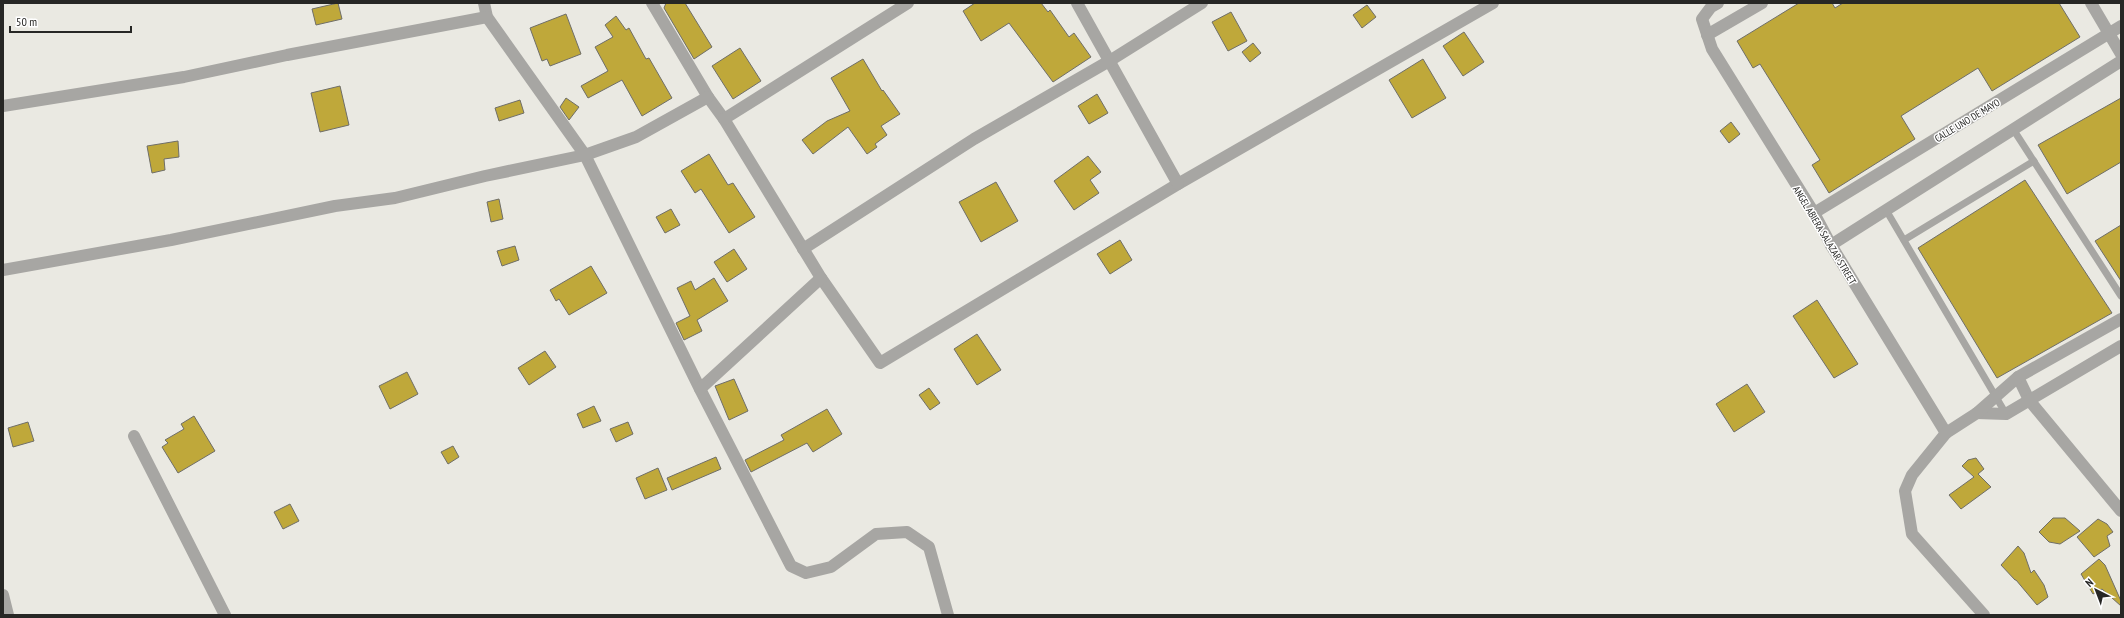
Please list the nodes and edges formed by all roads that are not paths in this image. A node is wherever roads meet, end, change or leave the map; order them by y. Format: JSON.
{"nodes":[{"id":1,"x":484,"y":3,"type":"edge"},
{"id":2,"x":652,"y":3,"type":"edge"},
{"id":3,"x":908,"y":3,"type":"edge"},
{"id":4,"x":1077,"y":3,"type":"edge"},
{"id":5,"x":1202,"y":3,"type":"edge"},
{"id":6,"x":1493,"y":3,"type":"edge"},
{"id":7,"x":1718,"y":3,"type":"edge"},
{"id":8,"x":1762,"y":3,"type":"edge"},
{"id":9,"x":2091,"y":3,"type":"edge"},
{"id":10,"x":487,"y":17,"type":"junction"},
{"id":11,"x":2121,"y":26,"type":"edge"},
{"id":12,"x":2110,"y":34,"type":"junction"},
{"id":13,"x":1707,"y":35,"type":"junction"},
{"id":14,"x":2121,"y":54,"type":"edge"},
{"id":15,"x":1111,"y":60,"type":"junction"},
{"id":16,"x":2121,"y":61,"type":"edge"},
{"id":17,"x":708,"y":97,"type":"junction"},
{"id":18,"x":3,"y":106,"type":"edge"},
{"id":19,"x":724,"y":119,"type":"junction"},
{"id":20,"x":2013,"y":129,"type":"junction"},
{"id":21,"x":586,"y":155,"type":"junction"},
{"id":22,"x":2034,"y":161,"type":"junction"},
{"id":23,"x":1178,"y":184,"type":"junction"},
{"id":24,"x":1886,"y":210,"type":"junction"},
{"id":25,"x":1814,"y":213,"type":"junction"},
{"id":26,"x":1904,"y":240,"type":"junction"},
{"id":27,"x":1831,"y":245,"type":"junction"},
{"id":28,"x":803,"y":248,"type":"junction"},
{"id":29,"x":3,"y":270,"type":"edge"},
{"id":30,"x":821,"y":278,"type":"junction"},
{"id":31,"x":2121,"y":296,"type":"edge"},
{"id":32,"x":2121,"y":319,"type":"edge"},
{"id":33,"x":2121,"y":346,"type":"edge"},
{"id":34,"x":2018,"y":377,"type":"junction"},
{"id":35,"x":700,"y":389,"type":"junction"},
{"id":36,"x":1997,"y":397,"type":"junction"},
{"id":37,"x":2029,"y":400,"type":"junction"},
{"id":38,"x":1977,"y":413,"type":"junction"},
{"id":39,"x":2006,"y":414,"type":"junction"},
{"id":40,"x":1946,"y":433,"type":"junction"},
{"id":41,"x":134,"y":436,"type":"dead end"},
{"id":42,"x":2121,"y":511,"type":"edge"},
{"id":43,"x":3,"y":594,"type":"edge"},
{"id":44,"x":8,"y":615,"type":"edge"},
{"id":45,"x":225,"y":615,"type":"edge"},
{"id":46,"x":948,"y":615,"type":"edge"},
{"id":47,"x":1984,"y":615,"type":"edge"}],
"edges":[{"from":1,"to":10,"type":"street"},
{"from":2,"to":17,"type":"street"},
{"from":3,"to":19,"type":"street"},
{"from":4,"to":15,"type":"street"},
{"from":5,"to":15,"type":"street"},
{"from":6,"to":23,"type":"street"},
{"from":7,"to":13,"type":"street","name":"ANGEL ABIERA SALAZAR STREET"},
{"from":8,"to":13,"type":"street"},
{"from":9,"to":12,"type":"street"},
{"from":10,"to":18,"type":"street"},
{"from":10,"to":21,"type":"street"},
{"from":11,"to":12,"type":"street","name":"CALLE UNO DE MAYO"},
{"from":12,"to":14,"type":"street"},
{"from":12,"to":25,"type":"street","name":"CALLE UNO DE MAYO"},
{"from":13,"to":25,"type":"street","name":"ANGEL ABIERA SALAZAR STREET"},
{"from":15,"to":23,"type":"street"},
{"from":15,"to":28,"type":"street"},
{"from":16,"to":20,"type":"street"},
{"from":17,"to":19,"type":"street"},
{"from":17,"to":21,"type":"street"},
{"from":19,"to":28,"type":"street"},
{"from":20,"to":22,"type":"lane"},
{"from":20,"to":24,"type":"street"},
{"from":21,"to":29,"type":"street"},
{"from":21,"to":35,"type":"street"},
{"from":22,"to":26,"type":"lane"},
{"from":22,"to":31,"type":"lane"},
{"from":23,"to":30,"type":"street"},
{"from":24,"to":26,"type":"lane"},
{"from":24,"to":27,"type":"street"},
{"from":25,"to":27,"type":"street","name":"ANGEL ABIERA SALAZAR STREET"},
{"from":26,"to":36,"type":"lane"},
{"from":27,"to":40,"type":"street","name":"ANGEL ABIERA SALAZAR STREET"},
{"from":28,"to":30,"type":"street"},
{"from":30,"to":35,"type":"street"},
{"from":32,"to":34,"type":"street"},
{"from":33,"to":37,"type":"street"},
{"from":34,"to":36,"type":"street"},
{"from":34,"to":37,"type":"street"},
{"from":35,"to":46,"type":"street"},
{"from":36,"to":38,"type":"street"},
{"from":36,"to":39,"type":"lane"},
{"from":37,"to":39,"type":"street"},
{"from":37,"to":42,"type":"street"},
{"from":38,"to":39,"type":"street"},
{"from":38,"to":40,"type":"street"},
{"from":40,"to":47,"type":"street"},
{"from":41,"to":45,"type":"street"},
{"from":43,"to":44,"type":"street"}]}
